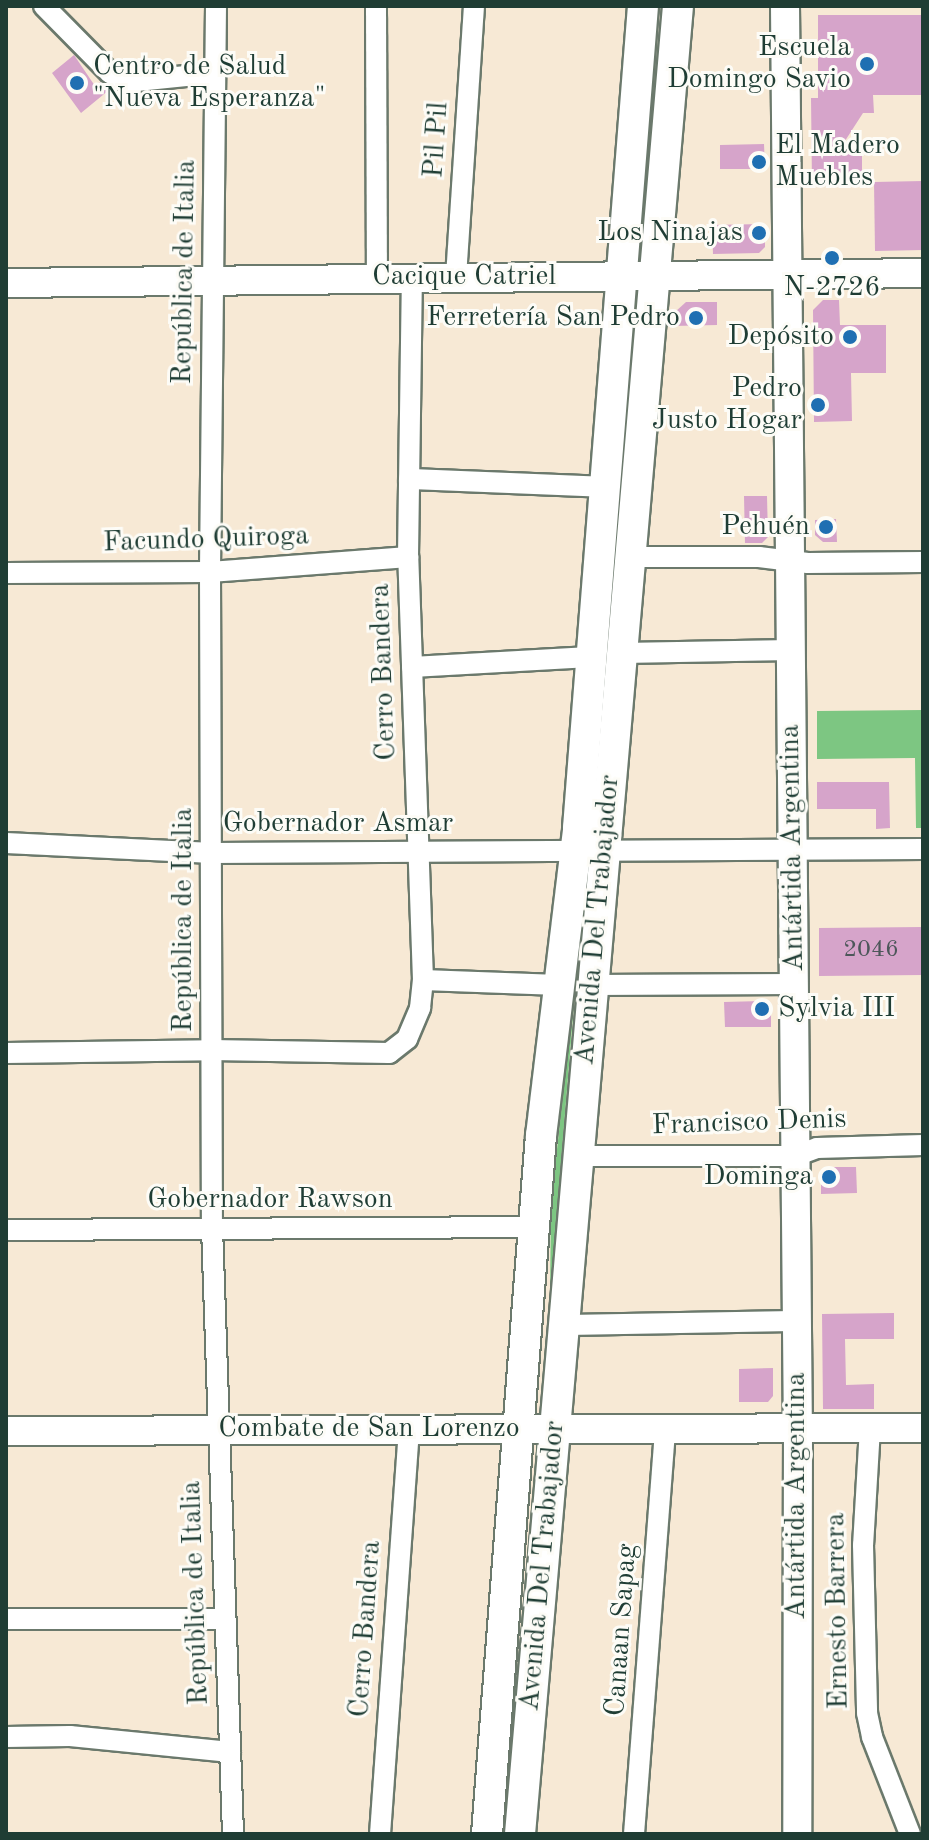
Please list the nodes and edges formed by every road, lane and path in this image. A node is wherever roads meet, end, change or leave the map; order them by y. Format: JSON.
{"nodes":[{"id":1,"x":44,"y":6,"type":"edge"},
{"id":2,"x":216,"y":6,"type":"edge"},
{"id":3,"x":376,"y":6,"type":"edge"},
{"id":4,"x":474,"y":6,"type":"edge"},
{"id":5,"x":643,"y":6,"type":"edge"},
{"id":6,"x":667,"y":6,"type":"edge"},
{"id":7,"x":675,"y":6,"type":"edge"},
{"id":8,"x":785,"y":6,"type":"edge"},
{"id":9,"x":216,"y":73,"type":"junction"},
{"id":10,"x":923,"y":273,"type":"edge"},
{"id":11,"x":788,"y":274,"type":"junction"},
{"id":12,"x":655,"y":275,"type":"junction"},
{"id":13,"x":622,"y":276,"type":"junction"},
{"id":14,"x":412,"y":277,"type":"junction"},
{"id":15,"x":456,"y":277,"type":"junction"},
{"id":16,"x":377,"y":278,"type":"junction"},
{"id":17,"x":214,"y":279,"type":"junction"},
{"id":18,"x":6,"y":283,"type":"edge"},
{"id":19,"x":409,"y":479,"type":"junction"},
{"id":20,"x":604,"y":487,"type":"junction"},
{"id":21,"x":408,"y":557,"type":"junction"},
{"id":22,"x":630,"y":557,"type":"junction"},
{"id":23,"x":790,"y":562,"type":"junction"},
{"id":24,"x":923,"y":562,"type":"edge"},
{"id":25,"x":210,"y":572,"type":"junction"},
{"id":26,"x":6,"y":573,"type":"edge"},
{"id":27,"x":791,"y":650,"type":"junction"},
{"id":28,"x":622,"y":653,"type":"junction"},
{"id":29,"x":590,"y":657,"type":"junction"},
{"id":30,"x":412,"y":667,"type":"junction"},
{"id":31,"x":6,"y":843,"type":"edge"},
{"id":32,"x":793,"y":849,"type":"junction"},
{"id":33,"x":923,"y":849,"type":"edge"},
{"id":34,"x":589,"y":850,"type":"junction"},
{"id":35,"x":419,"y":851,"type":"junction"},
{"id":36,"x":213,"y":853,"type":"junction"},
{"id":37,"x":423,"y":980,"type":"junction"},
{"id":38,"x":794,"y":984,"type":"junction"},
{"id":39,"x":559,"y":985,"type":"junction"},
{"id":40,"x":592,"y":985,"type":"junction"},
{"id":41,"x":211,"y":1050,"type":"junction"},
{"id":42,"x":6,"y":1053,"type":"edge"},
{"id":43,"x":923,"y":1145,"type":"edge"},
{"id":44,"x":577,"y":1156,"type":"junction"},
{"id":45,"x":795,"y":1156,"type":"junction"},
{"id":46,"x":212,"y":1227,"type":"junction"},
{"id":47,"x":535,"y":1227,"type":"junction"},
{"id":48,"x":6,"y":1230,"type":"edge"},
{"id":49,"x":535,"y":1284,"type":"joint"},
{"id":50,"x":797,"y":1321,"type":"junction"},
{"id":51,"x":563,"y":1325,"type":"junction"},
{"id":52,"x":521,"y":1427,"type":"junction"},
{"id":53,"x":409,"y":1428,"type":"junction"},
{"id":54,"x":870,"y":1428,"type":"junction"},
{"id":55,"x":923,"y":1428,"type":"edge"},
{"id":56,"x":798,"y":1429,"type":"junction"},
{"id":57,"x":218,"y":1430,"type":"junction"},
{"id":58,"x":555,"y":1430,"type":"junction"},
{"id":59,"x":665,"y":1430,"type":"junction"},
{"id":60,"x":6,"y":1431,"type":"edge"},
{"id":61,"x":6,"y":1619,"type":"edge"},
{"id":62,"x":225,"y":1619,"type":"junction"},
{"id":63,"x":6,"y":1737,"type":"edge"},
{"id":64,"x":230,"y":1752,"type":"junction"},
{"id":65,"x":233,"y":1834,"type":"edge"},
{"id":66,"x":380,"y":1834,"type":"edge"},
{"id":67,"x":487,"y":1834,"type":"edge"},
{"id":68,"x":520,"y":1834,"type":"edge"},
{"id":69,"x":634,"y":1834,"type":"edge"},
{"id":70,"x":797,"y":1834,"type":"edge"},
{"id":71,"x":910,"y":1834,"type":"edge"}],
"edges":[{"from":1,"to":9,"type":"street"},
{"from":2,"to":9,"type":"street","name":"República de Italia"},
{"from":3,"to":16,"type":"street"},
{"from":4,"to":15,"type":"street","name":"Pil Pil"},
{"from":5,"to":13,"type":"main road","name":"Avenida Del Trabajador"},
{"from":6,"to":7,"type":"street"},
{"from":7,"to":12,"type":"main road","name":"Avenida Del Trabajador"},
{"from":8,"to":11,"type":"main road","name":"Antártida Argentina"},
{"from":9,"to":17,"type":"street","name":"República de Italia"},
{"from":10,"to":11,"type":"main road","name":"Cacique Catriel"},
{"from":11,"to":12,"type":"main road","name":"Cacique Catriel"},
{"from":11,"to":23,"type":"main road","name":"Antártida Argentina"},
{"from":12,"to":13,"type":"main road","name":"Cacique Catriel"},
{"from":12,"to":22,"type":"main road","name":"Avenida Del Trabajador"},
{"from":13,"to":15,"type":"main road","name":"Cacique Catriel"},
{"from":13,"to":20,"type":"main road","name":"Avenida Del Trabajador"},
{"from":14,"to":15,"type":"main road","name":"Cacique Catriel"},
{"from":14,"to":16,"type":"main road","name":"Cacique Catriel"},
{"from":14,"to":19,"type":"street","name":"Cerro Bandera"},
{"from":16,"to":17,"type":"main road","name":"Cacique Catriel"},
{"from":17,"to":18,"type":"main road","name":"Cacique Catriel"},
{"from":17,"to":25,"type":"street","name":"República de Italia"},
{"from":19,"to":20,"type":"street"},
{"from":19,"to":21,"type":"street","name":"Cerro Bandera"},
{"from":20,"to":29,"type":"main road","name":"Avenida Del Trabajador"},
{"from":21,"to":25,"type":"street","name":"Facundo Quiroga"},
{"from":21,"to":30,"type":"street","name":"Cerro Bandera"},
{"from":22,"to":23,"type":"street"},
{"from":22,"to":28,"type":"main road","name":"Avenida Del Trabajador"},
{"from":23,"to":24,"type":"street"},
{"from":23,"to":27,"type":"main road","name":"Antártida Argentina"},
{"from":25,"to":26,"type":"street","name":"Facundo Quiroga"},
{"from":25,"to":36,"type":"street","name":"República de Italia"},
{"from":27,"to":28,"type":"street"},
{"from":27,"to":32,"type":"main road","name":"Antártida Argentina"},
{"from":28,"to":34,"type":"main road","name":"Avenida Del Trabajador"},
{"from":29,"to":30,"type":"street"},
{"from":29,"to":34,"type":"main road","name":"Avenida Del Trabajador"},
{"from":30,"to":35,"type":"street","name":"Cerro Bandera"},
{"from":31,"to":36,"type":"street","name":"Gobernador Asmar"},
{"from":32,"to":33,"type":"street","name":"Gobernador Asmar"},
{"from":32,"to":34,"type":"street","name":"Gobernador Asmar"},
{"from":32,"to":38,"type":"main road","name":"Antártida Argentina"},
{"from":34,"to":35,"type":"street","name":"Gobernador Asmar"},
{"from":34,"to":39,"type":"main road","name":"Avenida Del Trabajador"},
{"from":34,"to":40,"type":"main road","name":"Avenida Del Trabajador"},
{"from":35,"to":36,"type":"street","name":"Gobernador Asmar"},
{"from":35,"to":37,"type":"street","name":"Cerro Bandera"},
{"from":36,"to":41,"type":"street","name":"República de Italia"},
{"from":37,"to":39,"type":"street"},
{"from":37,"to":41,"type":"street","name":"Cerro Bandera"},
{"from":38,"to":40,"type":"street"},
{"from":38,"to":45,"type":"main road","name":"Antártida Argentina"},
{"from":39,"to":47,"type":"main road","name":"Avenida Del Trabajador"},
{"from":40,"to":44,"type":"main road","name":"Avenida Del Trabajador"},
{"from":41,"to":42,"type":"street"},
{"from":41,"to":46,"type":"street","name":"República de Italia"},
{"from":43,"to":45,"type":"street","name":"Francisco Denis"},
{"from":44,"to":45,"type":"street","name":"Francisco Denis"},
{"from":44,"to":51,"type":"main road","name":"Avenida Del Trabajador"},
{"from":45,"to":50,"type":"main road","name":"Antártida Argentina"},
{"from":46,"to":47,"type":"street","name":"Gobernador Rawson"},
{"from":46,"to":48,"type":"street","name":"Gobernador Rawson"},
{"from":46,"to":57,"type":"street","name":"República de Italia"},
{"from":47,"to":52,"type":"main road","name":"Avenida Del Trabajador"},
{"from":49,"to":49,"type":"street"},
{"from":50,"to":51,"type":"street"},
{"from":50,"to":56,"type":"main road","name":"Antártida Argentina"},
{"from":51,"to":58,"type":"main road","name":"Avenida Del Trabajador"},
{"from":52,"to":53,"type":"main road","name":"Combate de San Lorenzo"},
{"from":52,"to":58,"type":"main road","name":"Combate de San Lorenzo"},
{"from":52,"to":67,"type":"main road","name":"Avenida Del Trabajador"},
{"from":53,"to":57,"type":"main road","name":"Combate de San Lorenzo"},
{"from":53,"to":66,"type":"street","name":"Cerro Bandera"},
{"from":54,"to":55,"type":"main road","name":"Combate de San Lorenzo"},
{"from":54,"to":56,"type":"main road","name":"Combate de San Lorenzo"},
{"from":54,"to":71,"type":"street","name":"Ernesto Barrera"},
{"from":56,"to":59,"type":"main road","name":"Combate de San Lorenzo"},
{"from":56,"to":70,"type":"main road","name":"Antártida Argentina"},
{"from":57,"to":60,"type":"main road","name":"Combate de San Lorenzo"},
{"from":57,"to":62,"type":"street","name":"República de Italia"},
{"from":58,"to":59,"type":"main road","name":"Combate de San Lorenzo"},
{"from":58,"to":68,"type":"main road","name":"Avenida Del Trabajador"},
{"from":59,"to":69,"type":"street","name":"Canaan Sapag"},
{"from":61,"to":62,"type":"street"},
{"from":62,"to":64,"type":"street","name":"República de Italia"},
{"from":63,"to":64,"type":"street"},
{"from":64,"to":65,"type":"street","name":"República de Italia"}]}
